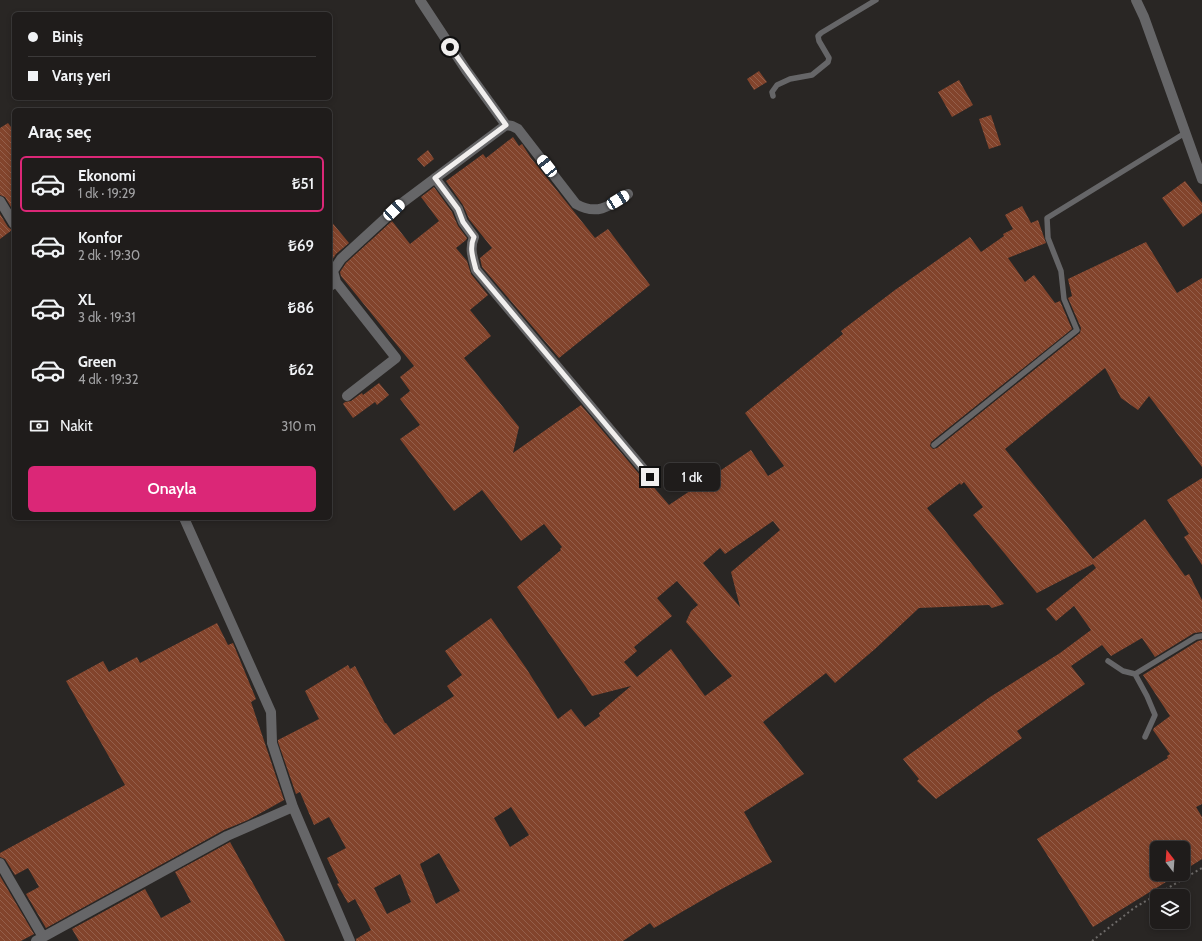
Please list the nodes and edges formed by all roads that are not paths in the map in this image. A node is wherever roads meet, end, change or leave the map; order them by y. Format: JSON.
{"nodes":[{"id":1,"x":420,"y":0,"type":"edge"},
{"id":2,"x":876,"y":0,"type":"edge"},
{"id":3,"x":1136,"y":0,"type":"edge"},
{"id":4,"x":773,"y":96,"type":"dead end"},
{"id":5,"x":506,"y":125,"type":"junction"},
{"id":6,"x":1185,"y":133,"type":"junction"},
{"id":7,"x":435,"y":178,"type":"junction"},
{"id":8,"x":1202,"y":179,"type":"edge"},
{"id":9,"x":628,"y":194,"type":"dead end"},
{"id":10,"x":0,"y":201,"type":"edge"},
{"id":11,"x":12,"y":221,"type":"edge"},
{"id":12,"x":333,"y":284,"type":"edge"},
{"id":13,"x":348,"y":396,"type":"dead end"},
{"id":14,"x":934,"y":445,"type":"dead end"},
{"id":15,"x":650,"y":477,"type":"dead end"},
{"id":16,"x":185,"y":520,"type":"edge"},
{"id":17,"x":1202,"y":636,"type":"edge"},
{"id":18,"x":1108,"y":661,"type":"dead end"},
{"id":19,"x":1135,"y":674,"type":"junction"},
{"id":20,"x":1145,"y":737,"type":"dead end"},
{"id":21,"x":293,"y":807,"type":"junction"},
{"id":22,"x":0,"y":864,"type":"edge"},
{"id":23,"x":40,"y":939,"type":"edge"},
{"id":24,"x":350,"y":941,"type":"edge"}],
"edges":[{"from":1,"to":5,"type":"street"},
{"from":2,"to":4,"type":"lane"},
{"from":3,"to":6,"type":"street"},
{"from":5,"to":7,"type":"street"},
{"from":5,"to":9,"type":"street"},
{"from":6,"to":8,"type":"street"},
{"from":6,"to":14,"type":"lane"},
{"from":7,"to":12,"type":"street"},
{"from":7,"to":15,"type":"street"},
{"from":10,"to":11,"type":"street"},
{"from":12,"to":13,"type":"street"},
{"from":16,"to":21,"type":"street"},
{"from":17,"to":19,"type":"lane"},
{"from":18,"to":19,"type":"lane"},
{"from":19,"to":20,"type":"lane"},
{"from":21,"to":23,"type":"street"},
{"from":21,"to":24,"type":"street"},
{"from":22,"to":23,"type":"street"}]}
